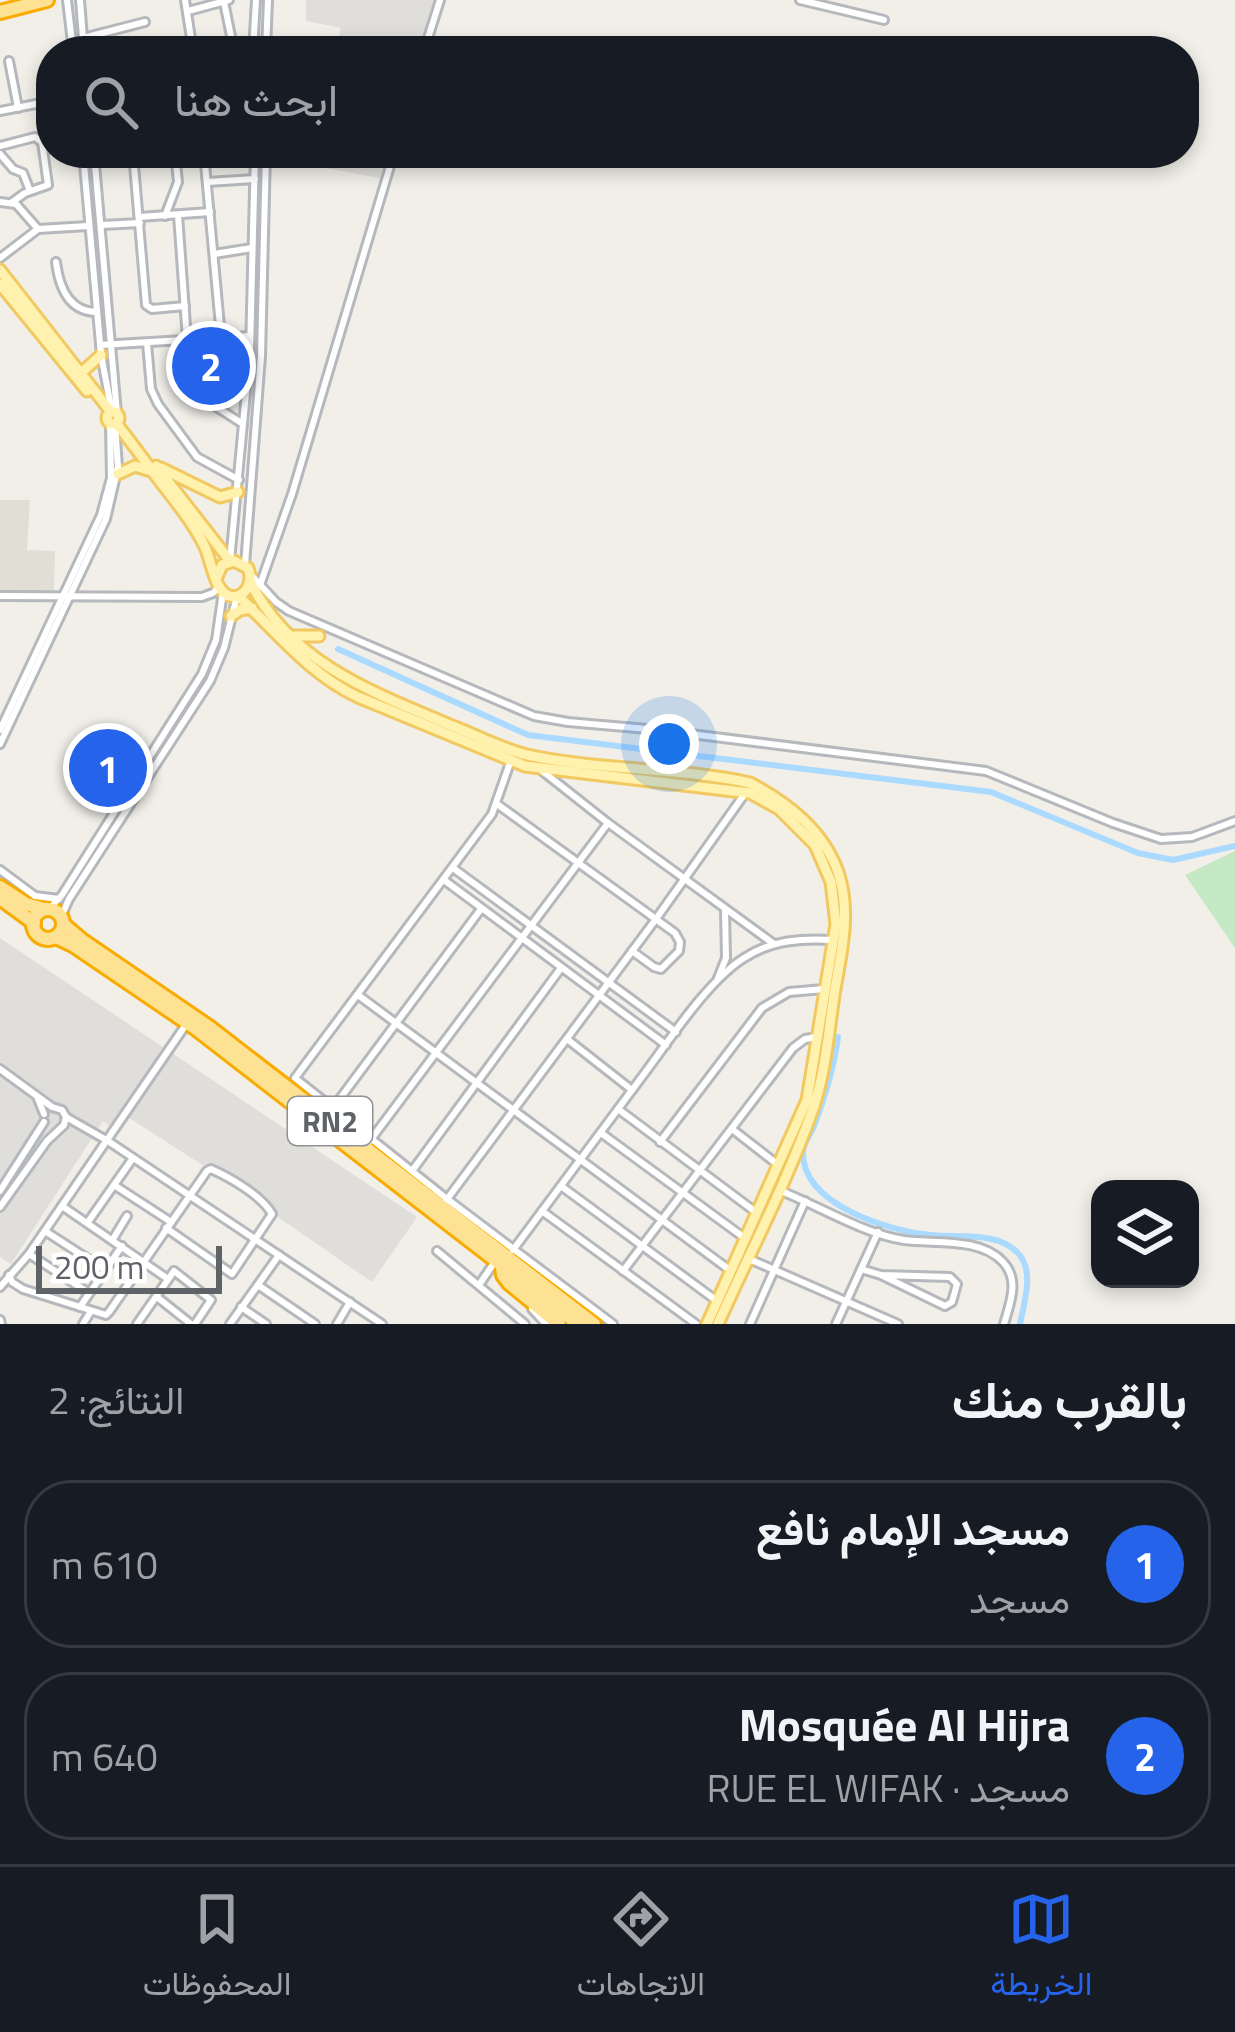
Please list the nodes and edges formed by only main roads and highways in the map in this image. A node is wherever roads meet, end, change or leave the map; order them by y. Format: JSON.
{"nodes":[{"id":1,"x":46,"y":0,"type":"edge"},
{"id":2,"x":0,"y":12,"type":"edge"},
{"id":3,"x":0,"y":270,"type":"edge"},
{"id":4,"x":0,"y":284,"type":"edge"},
{"id":5,"x":100,"y":350,"type":"road end"},
{"id":6,"x":80,"y":373,"type":"junction"},
{"id":7,"x":113,"y":418,"type":"junction"},
{"id":8,"x":154,"y":469,"type":"junction"},
{"id":9,"x":118,"y":474,"type":"road end"},
{"id":10,"x":238,"y":486,"type":"road end"},
{"id":11,"x":230,"y":561,"type":"junction"},
{"id":12,"x":252,"y":577,"type":"junction"},
{"id":13,"x":219,"y":585,"type":"junction"},
{"id":14,"x":237,"y":596,"type":"junction"},
{"id":15,"x":252,"y":608,"type":"junction"},
{"id":16,"x":231,"y":616,"type":"road end"},
{"id":17,"x":323,"y":632,"type":"road end"},
{"id":18,"x":290,"y":635,"type":"junction"},
{"id":19,"x":299,"y":650,"type":"junction"},
{"id":20,"x":512,"y":756,"type":"junction"},
{"id":21,"x":748,"y":788,"type":"junction"},
{"id":22,"x":0,"y":887,"type":"edge"},
{"id":23,"x":0,"y":898,"type":"edge"},
{"id":24,"x":55,"y":916,"type":"junction"},
{"id":25,"x":34,"y":923,"type":"junction"},
{"id":26,"x":839,"y":940,"type":"junction"},
{"id":27,"x":822,"y":1039,"type":"junction"},
{"id":28,"x":505,"y":1258,"type":"junction"},
{"id":29,"x":559,"y":1324,"type":"edge"},
{"id":30,"x":578,"y":1324,"type":"edge"},
{"id":31,"x":593,"y":1324,"type":"edge"},
{"id":32,"x":707,"y":1324,"type":"edge"},
{"id":33,"x":718,"y":1324,"type":"edge"}],
"edges":[{"from":1,"to":2,"type":"highway"},
{"from":3,"to":6,"type":"main road"},
{"from":4,"to":7,"type":"main road"},
{"from":5,"to":6,"type":"main road"},
{"from":6,"to":7,"type":"main road"},
{"from":7,"to":8,"type":"main road"},
{"from":8,"to":9,"type":"main road"},
{"from":8,"to":10,"type":"main road"},
{"from":8,"to":11,"type":"main road"},
{"from":8,"to":13,"type":"main road"},
{"from":11,"to":12,"type":"main road"},
{"from":11,"to":13,"type":"main road"},
{"from":12,"to":14,"type":"main road"},
{"from":12,"to":18,"type":"main road"},
{"from":13,"to":14,"type":"main road"},
{"from":14,"to":15,"type":"main road"},
{"from":15,"to":16,"type":"main road"},
{"from":15,"to":19,"type":"main road"},
{"from":17,"to":18,"type":"main road"},
{"from":18,"to":19,"type":"main road"},
{"from":19,"to":20,"type":"main road"},
{"from":20,"to":21,"type":"main road"},
{"from":20,"to":21,"type":"main road"},
{"from":21,"to":26,"type":"main road"},
{"from":22,"to":24,"type":"highway","number":"RN2"},
{"from":23,"to":25,"type":"highway","number":"RN2"},
{"from":24,"to":25,"type":"highway"},
{"from":24,"to":25,"type":"highway","number":"RN2"},
{"from":24,"to":28,"type":"highway","number":"RN2"},
{"from":24,"to":28,"type":"highway","number":"RN2"},
{"from":26,"to":27,"type":"main road"},
{"from":26,"to":27,"type":"main road"},
{"from":27,"to":32,"type":"main road"},
{"from":27,"to":33,"type":"main road"},
{"from":28,"to":29,"type":"highway"},
{"from":28,"to":30,"type":"highway","number":"RN2"},
{"from":28,"to":31,"type":"highway","number":"RN2"}]}
